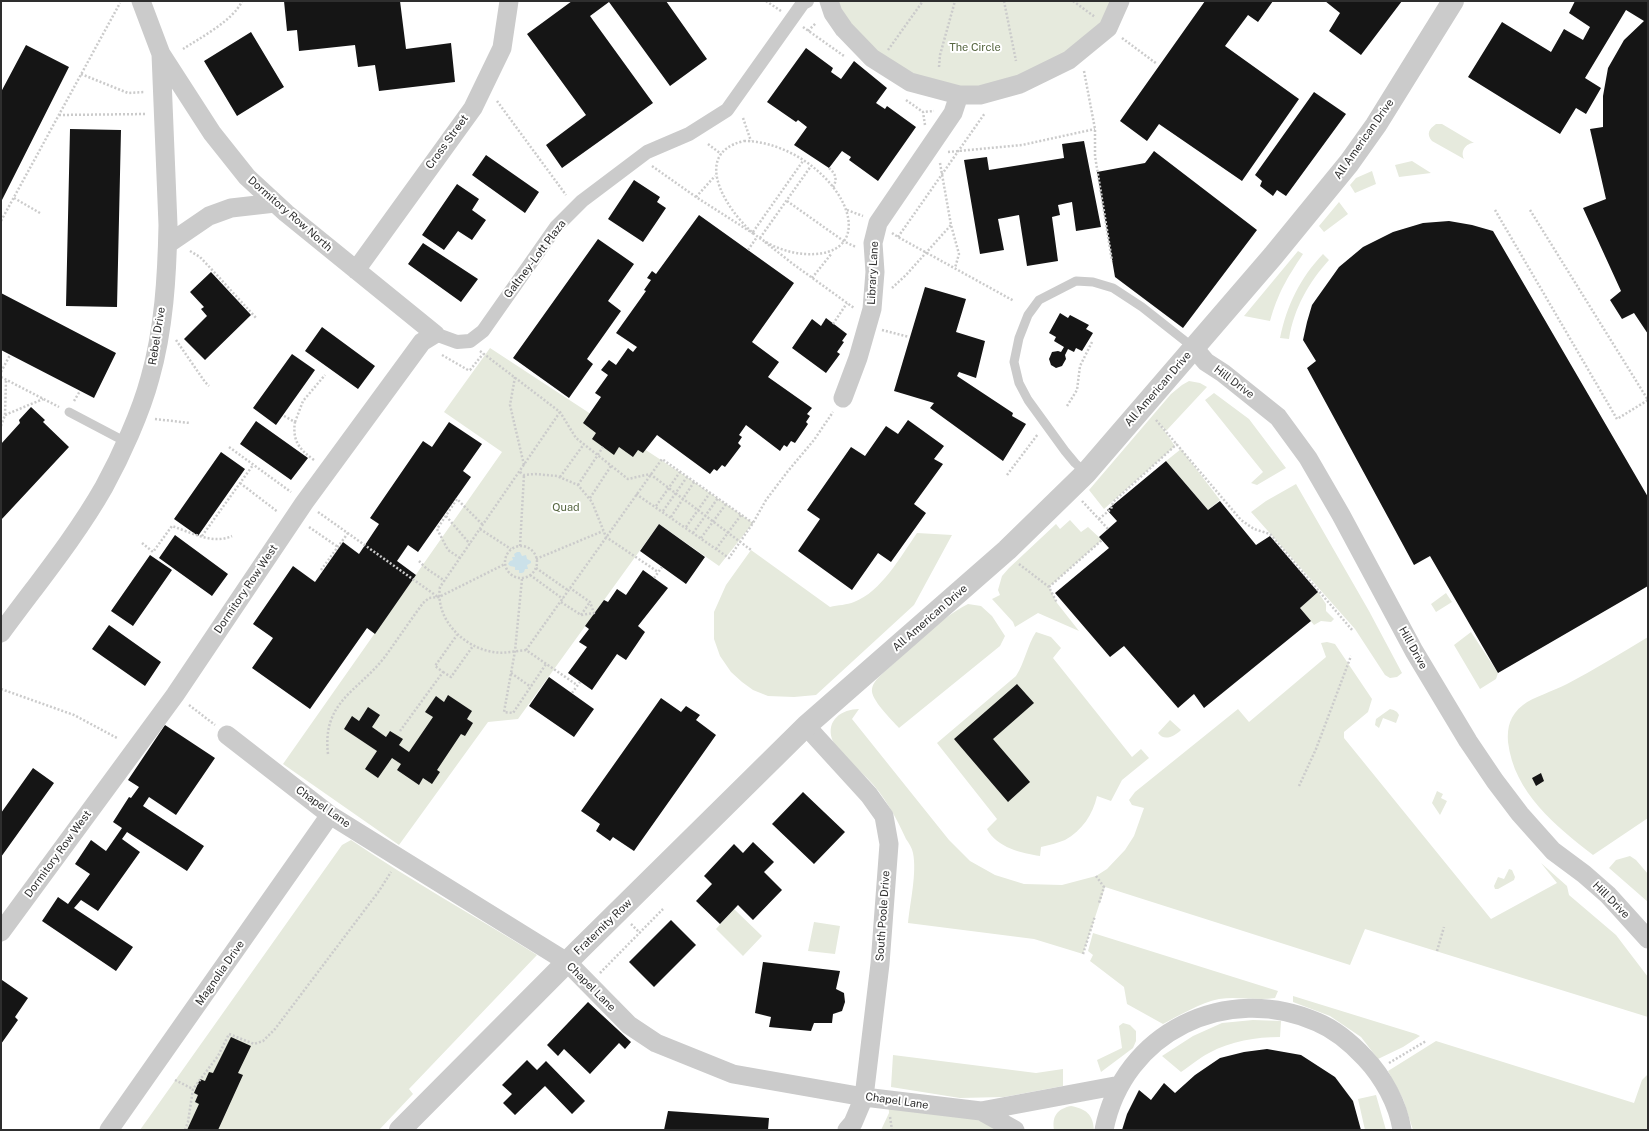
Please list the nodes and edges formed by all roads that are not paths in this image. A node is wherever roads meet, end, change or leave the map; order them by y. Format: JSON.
{"nodes":[{"id":1,"x":141,"y":1,"type":"edge"},
{"id":2,"x":510,"y":1,"type":"edge"},
{"id":3,"x":807,"y":1,"type":"edge"},
{"id":4,"x":829,"y":1,"type":"edge"},
{"id":5,"x":1120,"y":1,"type":"edge"},
{"id":6,"x":1453,"y":1,"type":"edge"},
{"id":7,"x":161,"y":54,"type":"junction"},
{"id":8,"x":959,"y":95,"type":"junction"},
{"id":9,"x":275,"y":203,"type":"junction"},
{"id":10,"x":168,"y":244,"type":"junction"},
{"id":11,"x":356,"y":270,"type":"junction"},
{"id":12,"x":436,"y":334,"type":"junction"},
{"id":13,"x":1194,"y":348,"type":"junction"},
{"id":14,"x":843,"y":398,"type":"road end"},
{"id":15,"x":69,"y":412,"type":"road end"},
{"id":16,"x":126,"y":442,"type":"junction"},
{"id":17,"x":1086,"y":472,"type":"junction"},
{"id":18,"x":1,"y":633,"type":"edge"},
{"id":19,"x":806,"y":726,"type":"junction"},
{"id":20,"x":227,"y":735,"type":"road end"},
{"id":21,"x":330,"y":815,"type":"junction"},
{"id":22,"x":1,"y":932,"type":"edge"},
{"id":23,"x":1648,"y":939,"type":"edge"},
{"id":24,"x":567,"y":962,"type":"junction"},
{"id":25,"x":1120,"y":1085,"type":"junction"},
{"id":26,"x":864,"y":1097,"type":"junction"},
{"id":27,"x":981,"y":1111,"type":"junction"},
{"id":28,"x":108,"y":1130,"type":"edge"},
{"id":29,"x":400,"y":1130,"type":"edge"},
{"id":30,"x":848,"y":1130,"type":"edge"},
{"id":31,"x":1015,"y":1130,"type":"edge"},
{"id":32,"x":1104,"y":1130,"type":"edge"},
{"id":33,"x":1402,"y":1130,"type":"edge"}],
"edges":[{"from":1,"to":7,"type":"street","name":"Rebel Drive"},
{"from":2,"to":11,"type":"street","name":"Cross Street"},
{"from":3,"to":12,"type":"street","name":"Galtney-Lott Plaza"},
{"from":4,"to":8,"type":"street"},
{"from":5,"to":8,"type":"street"},
{"from":6,"to":13,"type":"street","name":"All American Drive"},
{"from":7,"to":9,"type":"street","name":"Dormitory Row North"},
{"from":7,"to":10,"type":"street","name":"Rebel Drive"},
{"from":8,"to":14,"type":"street","name":"Library Lane"},
{"from":9,"to":10,"type":"street"},
{"from":9,"to":11,"type":"street","name":"Dormitory Row North"},
{"from":10,"to":16,"type":"street","name":"Rebel Drive"},
{"from":11,"to":12,"type":"street"},
{"from":12,"to":22,"type":"street","name":"Dormitory Row West"},
{"from":13,"to":17,"type":"street","name":"All American Drive"},
{"from":13,"to":17,"type":"lane"},
{"from":13,"to":23,"type":"street","name":"Hill Drive"},
{"from":15,"to":16,"type":"lane"},
{"from":16,"to":18,"type":"street","name":"Rebel Drive"},
{"from":17,"to":19,"type":"street","name":"All American Drive"},
{"from":19,"to":24,"type":"street","name":"Fraternity Row"},
{"from":19,"to":26,"type":"street","name":"South Poole Drive"},
{"from":20,"to":21,"type":"street","name":"Chapel Lane"},
{"from":21,"to":24,"type":"street","name":"Chapel Lane"},
{"from":21,"to":28,"type":"street","name":"Magnolia Drive"},
{"from":24,"to":26,"type":"street","name":"Chapel Lane"},
{"from":24,"to":29,"type":"street","name":"Fraternity Row"},
{"from":25,"to":27,"type":"street","name":"Chapel Lane"},
{"from":25,"to":32,"type":"street"},
{"from":25,"to":33,"type":"street"},
{"from":26,"to":27,"type":"street","name":"Chapel Lane"},
{"from":26,"to":30,"type":"street","name":"South Poole Drive"},
{"from":27,"to":31,"type":"street","name":"Chapel Lane"}]}
